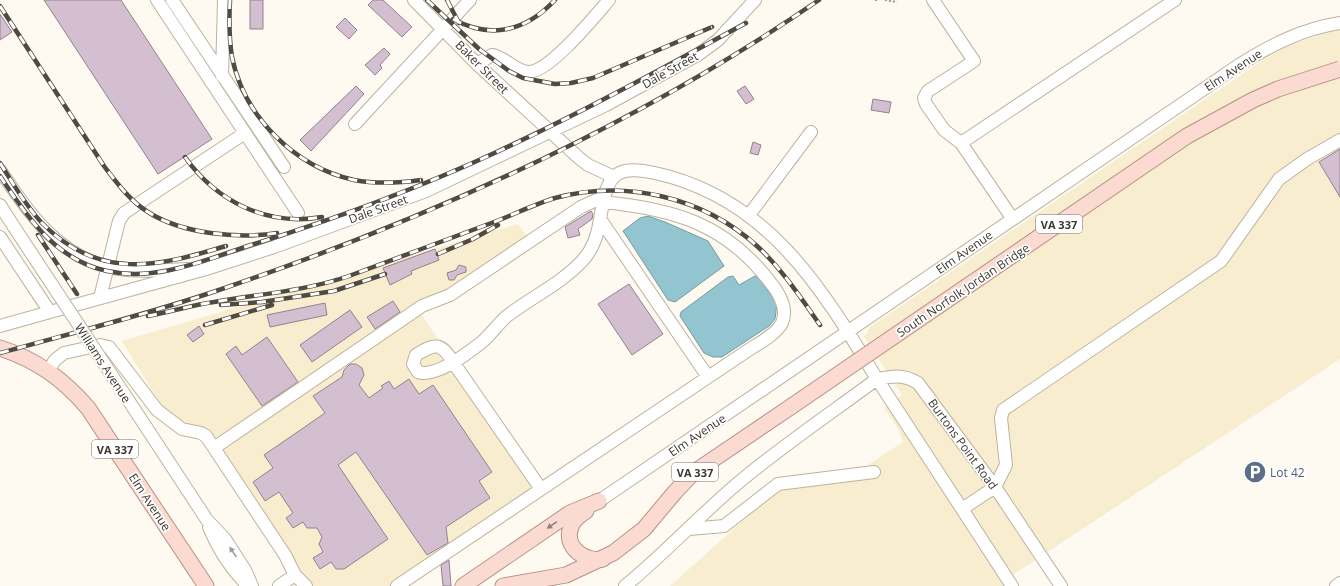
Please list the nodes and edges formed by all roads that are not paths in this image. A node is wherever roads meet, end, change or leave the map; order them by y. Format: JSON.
{"nodes":[{"id":1,"x":157,"y":0,"type":"edge"},
{"id":2,"x":172,"y":0,"type":"edge"},
{"id":3,"x":224,"y":0,"type":"edge"},
{"id":4,"x":414,"y":0,"type":"edge"},
{"id":5,"x":470,"y":0,"type":"edge"},
{"id":6,"x":610,"y":0,"type":"edge"},
{"id":7,"x":755,"y":0,"type":"edge"},
{"id":8,"x":933,"y":0,"type":"edge"},
{"id":9,"x":1175,"y":0,"type":"edge"},
{"id":10,"x":1340,"y":23,"type":"edge"},
{"id":11,"x":444,"y":28,"type":"junction"},
{"id":12,"x":477,"y":64,"type":"junction"},
{"id":13,"x":1340,"y":69,"type":"edge"},
{"id":14,"x":222,"y":76,"type":"junction"},
{"id":15,"x":355,"y":124,"type":"dead end"},
{"id":16,"x":552,"y":132,"type":"junction"},
{"id":17,"x":810,"y":132,"type":"dead end"},
{"id":18,"x":245,"y":134,"type":"junction"},
{"id":19,"x":1340,"y":140,"type":"edge"},
{"id":20,"x":960,"y":143,"type":"junction"},
{"id":21,"x":284,"y":167,"type":"dead end"},
{"id":22,"x":0,"y":170,"type":"edge"},
{"id":23,"x":614,"y":177,"type":"junction"},
{"id":24,"x":604,"y":198,"type":"junction"},
{"id":25,"x":0,"y":205,"type":"edge"},
{"id":26,"x":298,"y":213,"type":"dead end"},
{"id":27,"x":749,"y":215,"type":"junction"},
{"id":28,"x":1012,"y":218,"type":"junction"},
{"id":29,"x":600,"y":219,"type":"junction"},
{"id":30,"x":0,"y":236,"type":"edge"},
{"id":31,"x":108,"y":267,"type":"junction"},
{"id":32,"x":206,"y":269,"type":"junction"},
{"id":33,"x":100,"y":298,"type":"junction"},
{"id":34,"x":50,"y":312,"type":"junction"},
{"id":35,"x":0,"y":326,"type":"edge"},
{"id":36,"x":849,"y":332,"type":"junction"},
{"id":37,"x":0,"y":348,"type":"edge"},
{"id":38,"x":48,"y":370,"type":"junction"},
{"id":39,"x":708,"y":377,"type":"junction"},
{"id":40,"x":878,"y":379,"type":"junction"},
{"id":41,"x":214,"y":448,"type":"junction"},
{"id":42,"x":874,"y":472,"type":"dead end"},
{"id":43,"x":995,"y":487,"type":"junction"},
{"id":44,"x":541,"y":489,"type":"junction"},
{"id":45,"x":599,"y":501,"type":"junction"},
{"id":46,"x":962,"y":510,"type":"junction"},
{"id":47,"x":207,"y":520,"type":"junction"},
{"id":48,"x":689,"y":529,"type":"junction"},
{"id":49,"x":609,"y":556,"type":"junction"},
{"id":50,"x":295,"y":575,"type":"junction"},
{"id":51,"x":566,"y":575,"type":"junction"},
{"id":52,"x":1340,"y":584,"type":"edge"},
{"id":53,"x":206,"y":586,"type":"edge"},
{"id":54,"x":248,"y":586,"type":"edge"},
{"id":55,"x":252,"y":586,"type":"edge"},
{"id":56,"x":279,"y":586,"type":"edge"},
{"id":57,"x":306,"y":586,"type":"edge"},
{"id":58,"x":398,"y":586,"type":"edge"},
{"id":59,"x":463,"y":586,"type":"edge"},
{"id":60,"x":504,"y":586,"type":"edge"},
{"id":61,"x":542,"y":586,"type":"edge"},
{"id":62,"x":625,"y":586,"type":"edge"},
{"id":63,"x":1012,"y":586,"type":"edge"},
{"id":64,"x":1061,"y":586,"type":"edge"},
{"id":65,"x":1336,"y":586,"type":"edge"}],
"edges":[{"from":1,"to":18,"type":"street"},
{"from":2,"to":14,"type":"street"},
{"from":3,"to":14,"type":"street"},
{"from":4,"to":11,"type":"street","name":"Baker Street"},
{"from":5,"to":11,"type":"street"},
{"from":6,"to":12,"type":"street"},
{"from":7,"to":16,"type":"street","name":"Dale Street"},
{"from":8,"to":20,"type":"street"},
{"from":9,"to":20,"type":"street"},
{"from":10,"to":28,"type":"street","name":"Elm Avenue"},
{"from":11,"to":12,"type":"street","name":"Baker Street"},
{"from":11,"to":15,"type":"street"},
{"from":12,"to":16,"type":"street","name":"Baker Street"},
{"from":13,"to":49,"type":"main road","name":"South Norfolk Jordan Bridge","number":"VA 337","bridge":true},
{"from":14,"to":21,"type":"street"},
{"from":16,"to":23,"type":"street","name":"Baker Street"},
{"from":16,"to":32,"type":"street","name":"Dale Street"},
{"from":17,"to":27,"type":"street"},
{"from":18,"to":26,"type":"street"},
{"from":18,"to":31,"type":"street"},
{"from":19,"to":43,"type":"street"},
{"from":20,"to":28,"type":"street"},
{"from":22,"to":31,"type":"street"},
{"from":23,"to":24,"type":"street"},
{"from":23,"to":27,"type":"street"},
{"from":24,"to":29,"type":"street"},
{"from":24,"to":39,"type":"street"},
{"from":24,"to":41,"type":"street"},
{"from":25,"to":47,"type":"street","name":"Williams Avenue","bridge":true},
{"from":27,"to":36,"type":"street"},
{"from":28,"to":36,"type":"street","name":"Elm Avenue"},
{"from":29,"to":39,"type":"street"},
{"from":29,"to":44,"type":"street"},
{"from":30,"to":34,"type":"street"},
{"from":31,"to":32,"type":"street"},
{"from":31,"to":33,"type":"street"},
{"from":32,"to":33,"type":"street","name":"Dale Street"},
{"from":33,"to":34,"type":"street","name":"Dale Street"},
{"from":34,"to":35,"type":"street","name":"Dale Street"},
{"from":36,"to":40,"type":"street"},
{"from":36,"to":45,"type":"street","name":"Elm Avenue"},
{"from":37,"to":38,"type":"main road","name":"Elm Avenue","number":"VA 337"},
{"from":38,"to":41,"type":"street"},
{"from":38,"to":53,"type":"main road","name":"Elm Avenue","number":"VA 337"},
{"from":39,"to":44,"type":"street"},
{"from":40,"to":43,"type":"street","name":"Burtons Point Road"},
{"from":40,"to":46,"type":"street"},
{"from":40,"to":48,"type":"street"},
{"from":41,"to":50,"type":"street"},
{"from":42,"to":48,"type":"street"},
{"from":43,"to":46,"type":"street"},
{"from":43,"to":64,"type":"street","name":"Burtons Point Road"},
{"from":44,"to":58,"type":"street"},
{"from":45,"to":49,"type":"main road"},
{"from":45,"to":59,"type":"main road","one_way":true},
{"from":46,"to":63,"type":"street"},
{"from":47,"to":54,"type":"street","name":"Williams Avenue"},
{"from":55,"to":47,"type":"street","name":"Williams Avenue","one_way":true},
{"from":48,"to":62,"type":"street"},
{"from":49,"to":51,"type":"main road","number":"VA 337"},
{"from":50,"to":56,"type":"street"},
{"from":50,"to":57,"type":"street"},
{"from":51,"to":60,"type":"main road","number":"VA 337"},
{"from":51,"to":61,"type":"main road"},
{"from":52,"to":65,"type":"street"}]}
